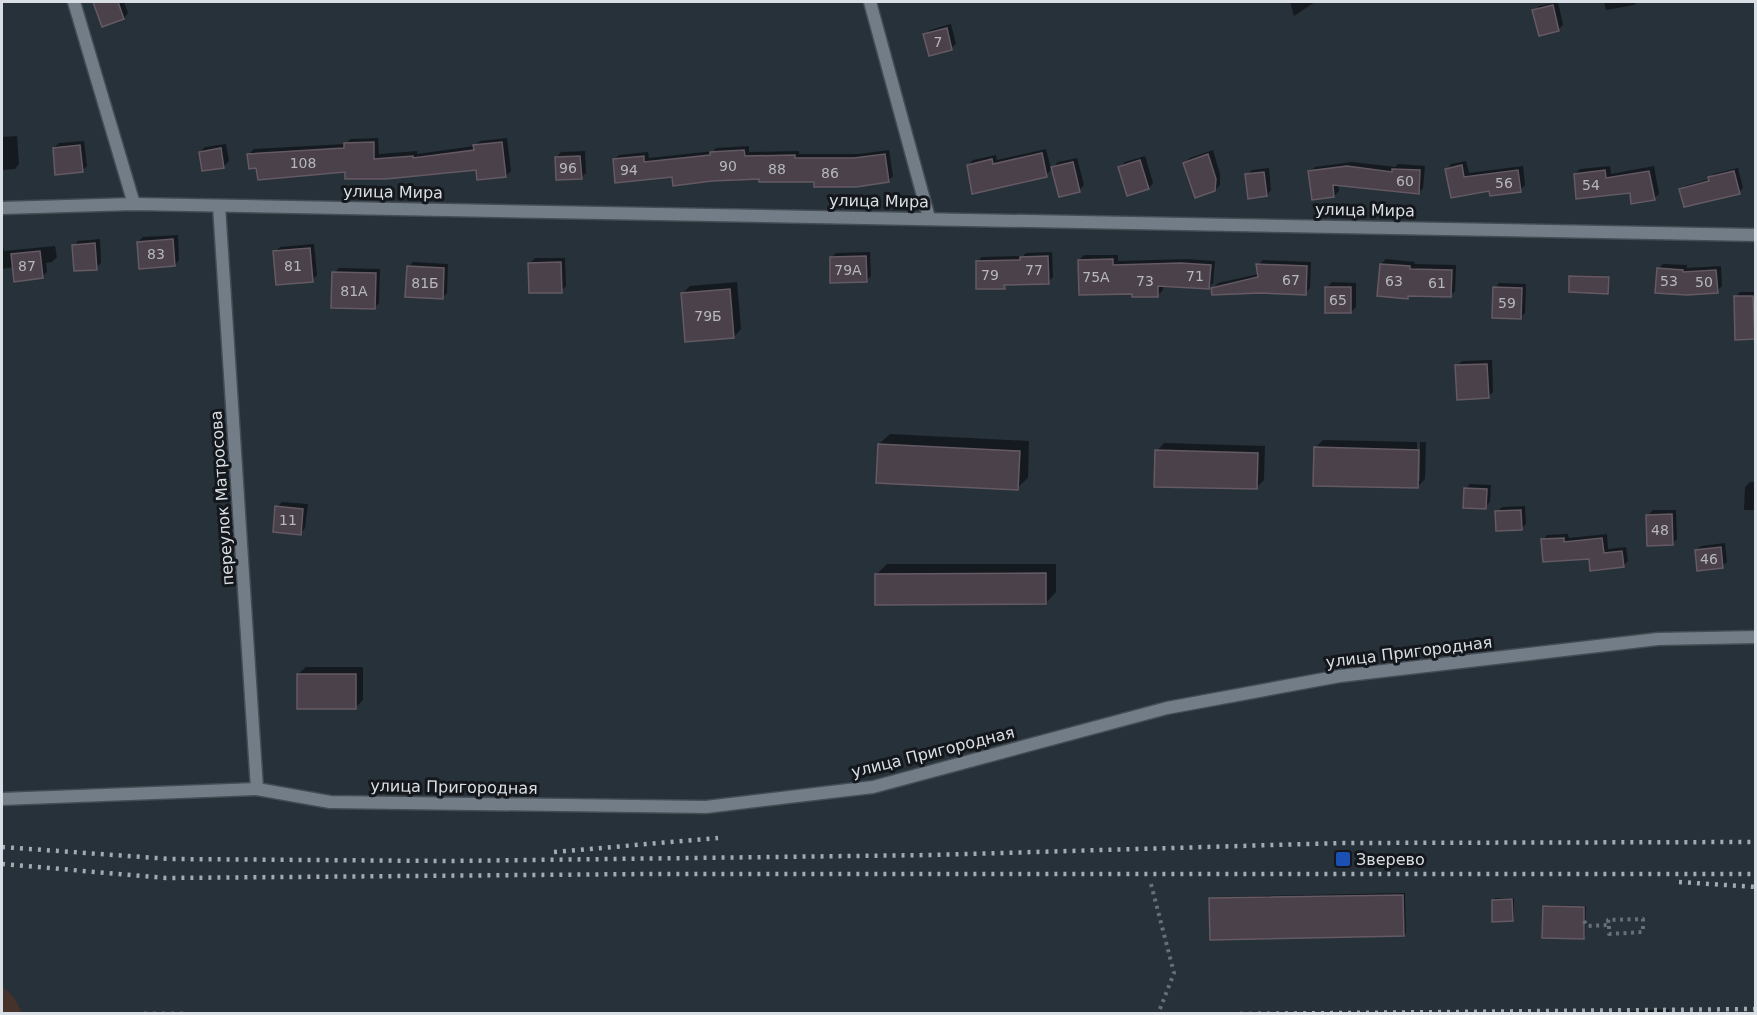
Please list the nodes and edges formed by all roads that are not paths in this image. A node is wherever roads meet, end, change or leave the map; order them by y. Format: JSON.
{"nodes":[{"id":1,"x":74,"y":2,"type":"edge"},
{"id":2,"x":870,"y":2,"type":"edge"},
{"id":3,"x":134,"y":204,"type":"junction"},
{"id":4,"x":219,"y":206,"type":"junction"},
{"id":5,"x":2,"y":208,"type":"edge"},
{"id":6,"x":929,"y":218,"type":"junction"},
{"id":7,"x":1755,"y":235,"type":"edge"},
{"id":8,"x":1755,"y":637,"type":"edge"},
{"id":9,"x":257,"y":789,"type":"junction"},
{"id":10,"x":2,"y":799,"type":"edge"}],
"edges":[{"from":1,"to":3,"type":"street"},
{"from":2,"to":6,"type":"street"},
{"from":3,"to":4,"type":"street","name":"улица Мира"},
{"from":3,"to":5,"type":"street","name":"улица Мира"},
{"from":4,"to":6,"type":"street","name":"улица Мира"},
{"from":4,"to":9,"type":"street","name":"переулок Матросова"},
{"from":6,"to":7,"type":"street","name":"улица Мира"},
{"from":8,"to":9,"type":"street","name":"улица Пригородная"},
{"from":9,"to":10,"type":"street","name":"улица Пригородная"}]}
